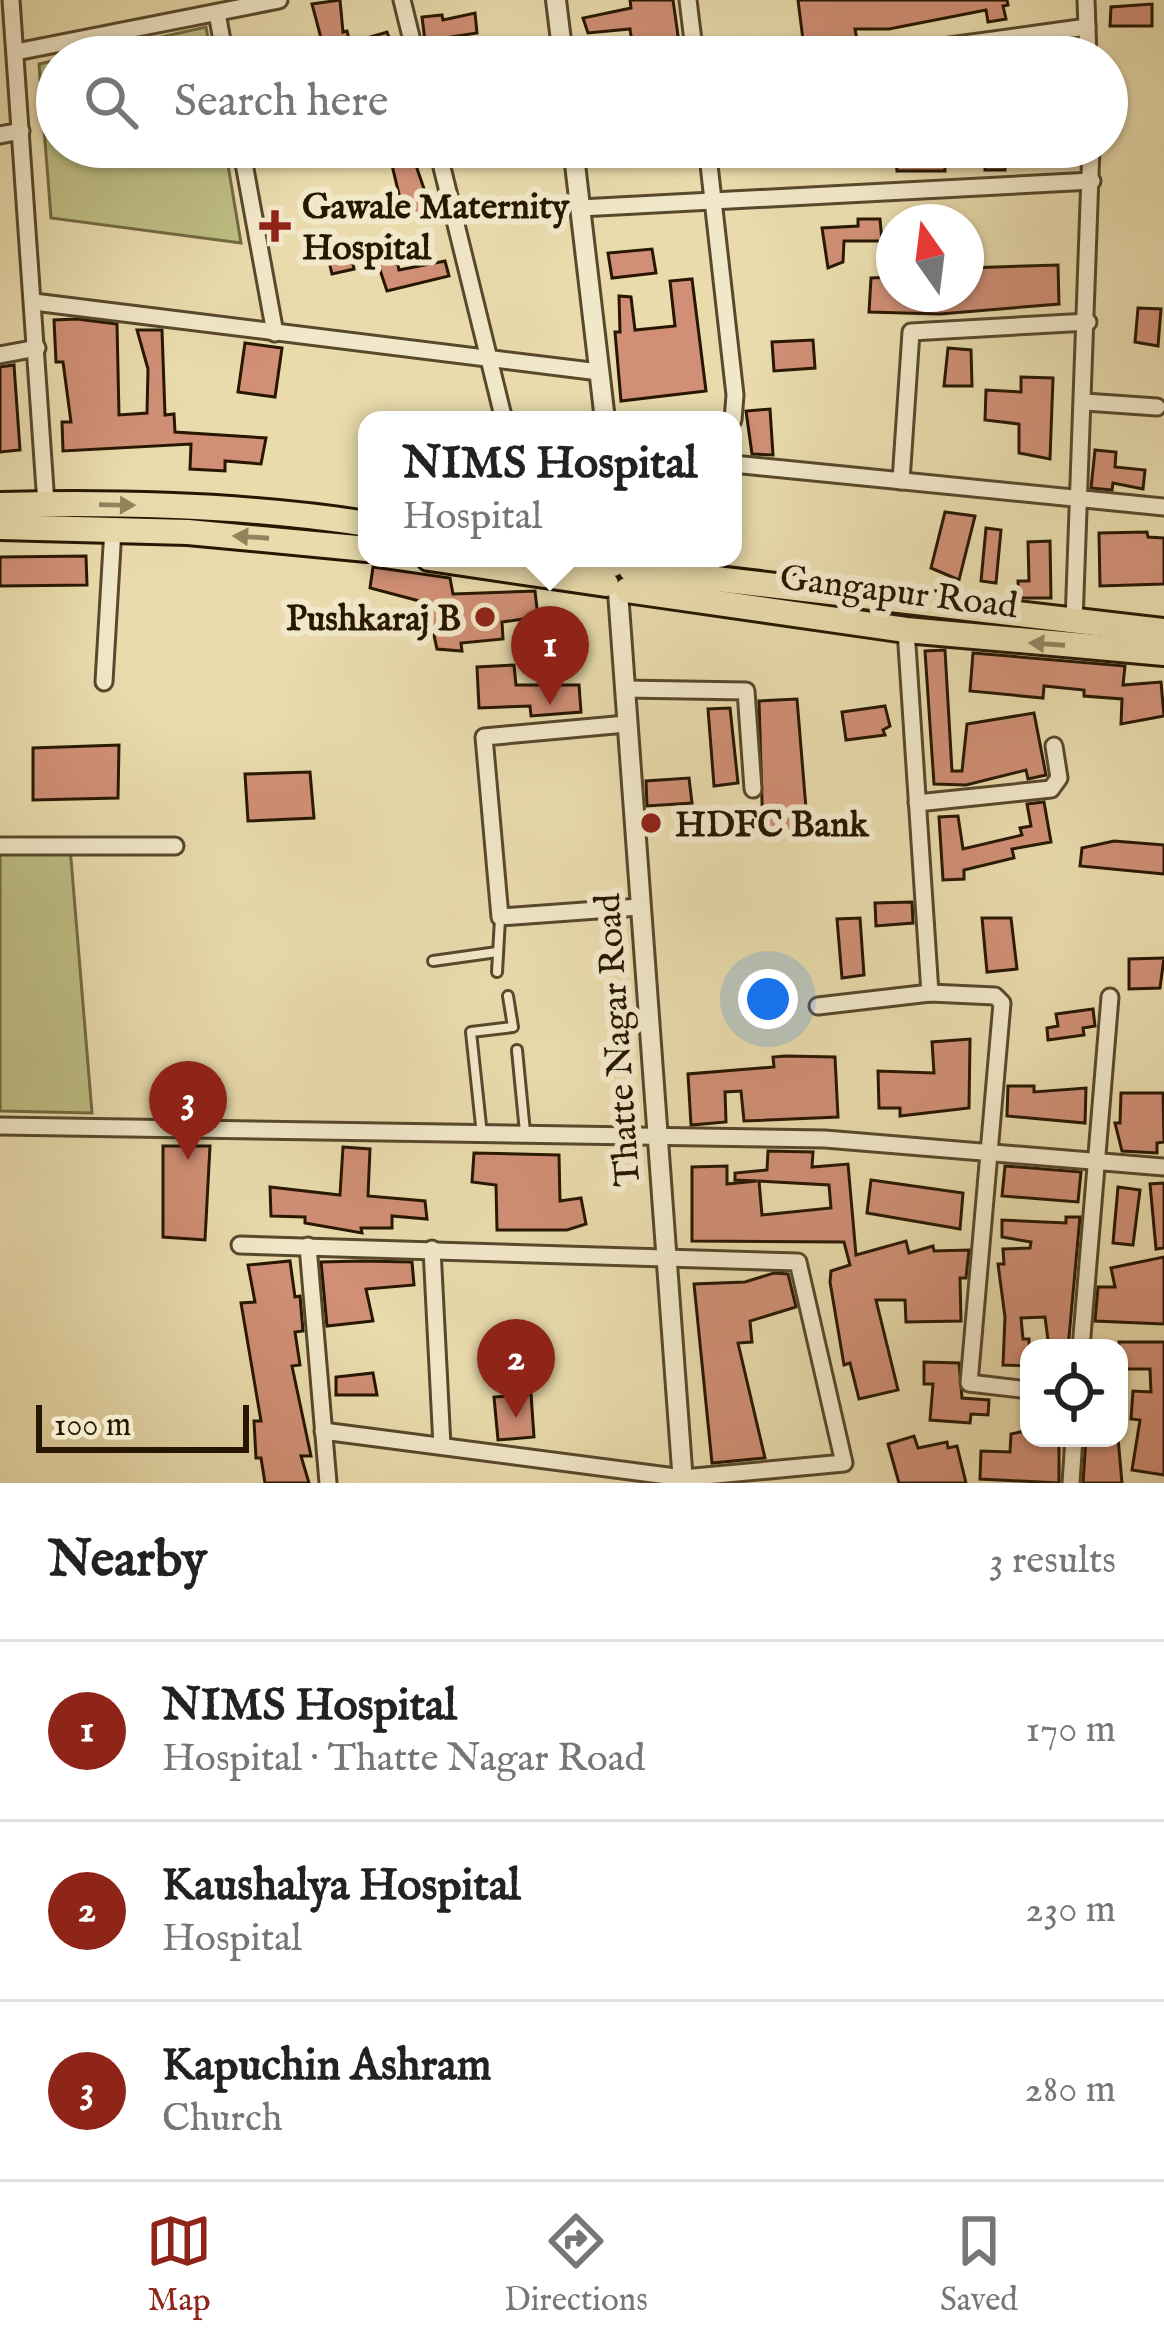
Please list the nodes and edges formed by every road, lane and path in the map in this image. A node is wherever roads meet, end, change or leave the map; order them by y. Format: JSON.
{"nodes":[{"id":1,"x":279,"y":0,"type":"edge"},
{"id":2,"x":403,"y":0,"type":"edge"},
{"id":3,"x":557,"y":0,"type":"edge"},
{"id":4,"x":688,"y":0,"type":"edge"},
{"id":5,"x":1086,"y":0,"type":"edge"},
{"id":6,"x":8,"y":8,"type":"edge"},
{"id":7,"x":217,"y":13,"type":"junction"},
{"id":8,"x":1087,"y":27,"type":"junction"},
{"id":9,"x":98,"y":36,"type":"edge"},
{"id":10,"x":221,"y":36,"type":"edge"},
{"id":11,"x":411,"y":36,"type":"edge"},
{"id":12,"x":561,"y":36,"type":"edge"},
{"id":13,"x":692,"y":36,"type":"edge"},
{"id":14,"x":1021,"y":36,"type":"edge"},
{"id":15,"x":1087,"y":36,"type":"edge"},
{"id":16,"x":36,"y":48,"type":"edge"},
{"id":17,"x":16,"y":52,"type":"junction"},
{"id":18,"x":21,"y":131,"type":"junction"},
{"id":19,"x":0,"y":135,"type":"edge"},
{"id":20,"x":245,"y":168,"type":"edge"},
{"id":21,"x":442,"y":168,"type":"edge"},
{"id":22,"x":575,"y":168,"type":"edge"},
{"id":23,"x":710,"y":168,"type":"edge"},
{"id":24,"x":1092,"y":168,"type":"edge"},
{"id":25,"x":1092,"y":181,"type":"junction"},
{"id":26,"x":714,"y":203,"type":"junction"},
{"id":27,"x":580,"y":208,"type":"junction"},
{"id":28,"x":34,"y":302,"type":"junction"},
{"id":29,"x":1088,"y":322,"type":"junction"},
{"id":30,"x":275,"y":333,"type":"junction"},
{"id":31,"x":37,"y":348,"type":"junction"},
{"id":32,"x":0,"y":355,"type":"edge"},
{"id":33,"x":487,"y":358,"type":"junction"},
{"id":34,"x":599,"y":372,"type":"junction"},
{"id":35,"x":1085,"y":402,"type":"junction"},
{"id":36,"x":1157,"y":407,"type":"dead end"},
{"id":37,"x":502,"y":411,"type":"edge"},
{"id":38,"x":604,"y":411,"type":"edge"},
{"id":39,"x":734,"y":411,"type":"edge"},
{"id":40,"x":742,"y":465,"type":"edge"},
{"id":41,"x":901,"y":481,"type":"junction"},
{"id":42,"x":1079,"y":499,"type":"junction"},
{"id":43,"x":46,"y":504,"type":"junction"},
{"id":44,"x":0,"y":505,"type":"edge"},
{"id":45,"x":1164,"y":507,"type":"edge"},
{"id":46,"x":358,"y":523,"type":"edge"},
{"id":47,"x":0,"y":527,"type":"edge"},
{"id":48,"x":113,"y":530,"type":"junction"},
{"id":49,"x":358,"y":548,"type":"edge"},
{"id":50,"x":536,"y":567,"type":"edge"},
{"id":51,"x":619,"y":574,"type":"edge"},
{"id":52,"x":1074,"y":622,"type":"junction"},
{"id":53,"x":906,"y":630,"type":"junction"},
{"id":54,"x":1164,"y":632,"type":"edge"},
{"id":55,"x":1164,"y":653,"type":"edge"},
{"id":56,"x":104,"y":682,"type":"dead end"},
{"id":57,"x":624,"y":689,"type":"junction"},
{"id":58,"x":626,"y":724,"type":"junction"},
{"id":59,"x":1054,"y":746,"type":"dead end"},
{"id":60,"x":753,"y":789,"type":"dead end"},
{"id":61,"x":917,"y":803,"type":"junction"},
{"id":62,"x":0,"y":846,"type":"edge"},
{"id":63,"x":175,"y":846,"type":"dead end"},
{"id":64,"x":639,"y":907,"type":"junction"},
{"id":65,"x":500,"y":917,"type":"junction"},
{"id":66,"x":496,"y":952,"type":"junction"},
{"id":67,"x":433,"y":961,"type":"dead end"},
{"id":68,"x":497,"y":972,"type":"dead end"},
{"id":69,"x":930,"y":993,"type":"junction"},
{"id":70,"x":508,"y":996,"type":"dead end"},
{"id":71,"x":1109,"y":997,"type":"dead end"},
{"id":72,"x":818,"y":1006,"type":"dead end"},
{"id":73,"x":517,"y":1049,"type":"dead end"},
{"id":74,"x":0,"y":1126,"type":"edge"},
{"id":75,"x":482,"y":1136,"type":"junction"},
{"id":76,"x":525,"y":1136,"type":"junction"},
{"id":77,"x":657,"y":1139,"type":"junction"},
{"id":78,"x":987,"y":1150,"type":"junction"},
{"id":79,"x":1097,"y":1161,"type":"junction"},
{"id":80,"x":1164,"y":1167,"type":"edge"},
{"id":81,"x":240,"y":1245,"type":"dead end"},
{"id":82,"x":308,"y":1246,"type":"junction"},
{"id":83,"x":432,"y":1249,"type":"junction"},
{"id":84,"x":665,"y":1254,"type":"junction"},
{"id":85,"x":1083,"y":1339,"type":"edge"},
{"id":86,"x":1020,"y":1389,"type":"edge"},
{"id":87,"x":323,"y":1431,"type":"junction"},
{"id":88,"x":442,"y":1446,"type":"junction"},
{"id":89,"x":1073,"y":1447,"type":"edge"},
{"id":90,"x":683,"y":1480,"type":"edge"},
{"id":91,"x":328,"y":1483,"type":"edge"},
{"id":92,"x":1071,"y":1483,"type":"edge"}],
"edges":[{"from":1,"to":7,"type":"street"},
{"from":2,"to":11,"type":"street"},
{"from":3,"to":12,"type":"street"},
{"from":4,"to":13,"type":"street"},
{"from":5,"to":8,"type":"street"},
{"from":6,"to":17,"type":"street"},
{"from":7,"to":9,"type":"street"},
{"from":7,"to":10,"type":"street"},
{"from":8,"to":14,"type":"street"},
{"from":8,"to":15,"type":"street"},
{"from":16,"to":17,"type":"street"},
{"from":17,"to":18,"type":"street"},
{"from":18,"to":19,"type":"street"},
{"from":18,"to":28,"type":"street"},
{"from":20,"to":30,"type":"street"},
{"from":21,"to":33,"type":"street"},
{"from":22,"to":27,"type":"street"},
{"from":23,"to":26,"type":"street"},
{"from":24,"to":25,"type":"street"},
{"from":25,"to":26,"type":"street"},
{"from":25,"to":29,"type":"street"},
{"from":26,"to":27,"type":"street"},
{"from":26,"to":39,"type":"street"},
{"from":27,"to":34,"type":"street"},
{"from":28,"to":30,"type":"street"},
{"from":28,"to":31,"type":"street"},
{"from":29,"to":35,"type":"street"},
{"from":29,"to":41,"type":"street"},
{"from":30,"to":33,"type":"street"},
{"from":31,"to":32,"type":"street"},
{"from":31,"to":43,"type":"street"},
{"from":33,"to":34,"type":"street"},
{"from":33,"to":37,"type":"street"},
{"from":34,"to":38,"type":"street"},
{"from":35,"to":36,"type":"street"},
{"from":35,"to":42,"type":"street"},
{"from":40,"to":41,"type":"street"},
{"from":41,"to":42,"type":"street"},
{"from":42,"to":45,"type":"street"},
{"from":42,"to":52,"type":"street"},
{"from":43,"to":44,"type":"main road"},
{"from":43,"to":46,"type":"main road","one_way":true},
{"from":47,"to":48,"type":"main road"},
{"from":49,"to":48,"type":"main road","one_way":true},
{"from":48,"to":56,"type":"street"},
{"from":50,"to":51,"type":"main road","name":"Gangapur Road"},
{"from":51,"to":52,"type":"main road","name":"Gangapur Road"},
{"from":51,"to":53,"type":"main road","name":"Gangapur Road"},
{"from":51,"to":57,"type":"street","name":"Thatte Nagar Road"},
{"from":52,"to":54,"type":"main road","name":"Gangapur Road"},
{"from":55,"to":53,"type":"main road","name":"Gangapur Road","one_way":true},
{"from":53,"to":61,"type":"street"},
{"from":57,"to":58,"type":"street","name":"Thatte Nagar Road"},
{"from":57,"to":60,"type":"street"},
{"from":58,"to":64,"type":"street","name":"Thatte Nagar Road"},
{"from":58,"to":65,"type":"street"},
{"from":59,"to":61,"type":"street"},
{"from":61,"to":69,"type":"street"},
{"from":62,"to":63,"type":"street"},
{"from":64,"to":65,"type":"street"},
{"from":64,"to":77,"type":"street","name":"Thatte Nagar Road"},
{"from":65,"to":66,"type":"lane"},
{"from":66,"to":67,"type":"lane"},
{"from":66,"to":68,"type":"lane"},
{"from":69,"to":72,"type":"street"},
{"from":69,"to":78,"type":"street"},
{"from":70,"to":75,"type":"lane"},
{"from":71,"to":79,"type":"street"},
{"from":73,"to":76,"type":"lane"},
{"from":74,"to":75,"type":"street"},
{"from":75,"to":76,"type":"street"},
{"from":76,"to":77,"type":"street"},
{"from":77,"to":78,"type":"street"},
{"from":77,"to":84,"type":"street","name":"Thatte Nagar Road"},
{"from":78,"to":79,"type":"street"},
{"from":78,"to":86,"type":"street"},
{"from":79,"to":80,"type":"street"},
{"from":79,"to":85,"type":"street"},
{"from":81,"to":82,"type":"street"},
{"from":82,"to":83,"type":"street"},
{"from":82,"to":87,"type":"street"},
{"from":83,"to":84,"type":"street"},
{"from":83,"to":88,"type":"street"},
{"from":84,"to":90,"type":"street","name":"Thatte Nagar Road"},
{"from":84,"to":90,"type":"street"},
{"from":87,"to":88,"type":"street"},
{"from":87,"to":91,"type":"street"},
{"from":88,"to":90,"type":"street"},
{"from":89,"to":92,"type":"street"}]}
